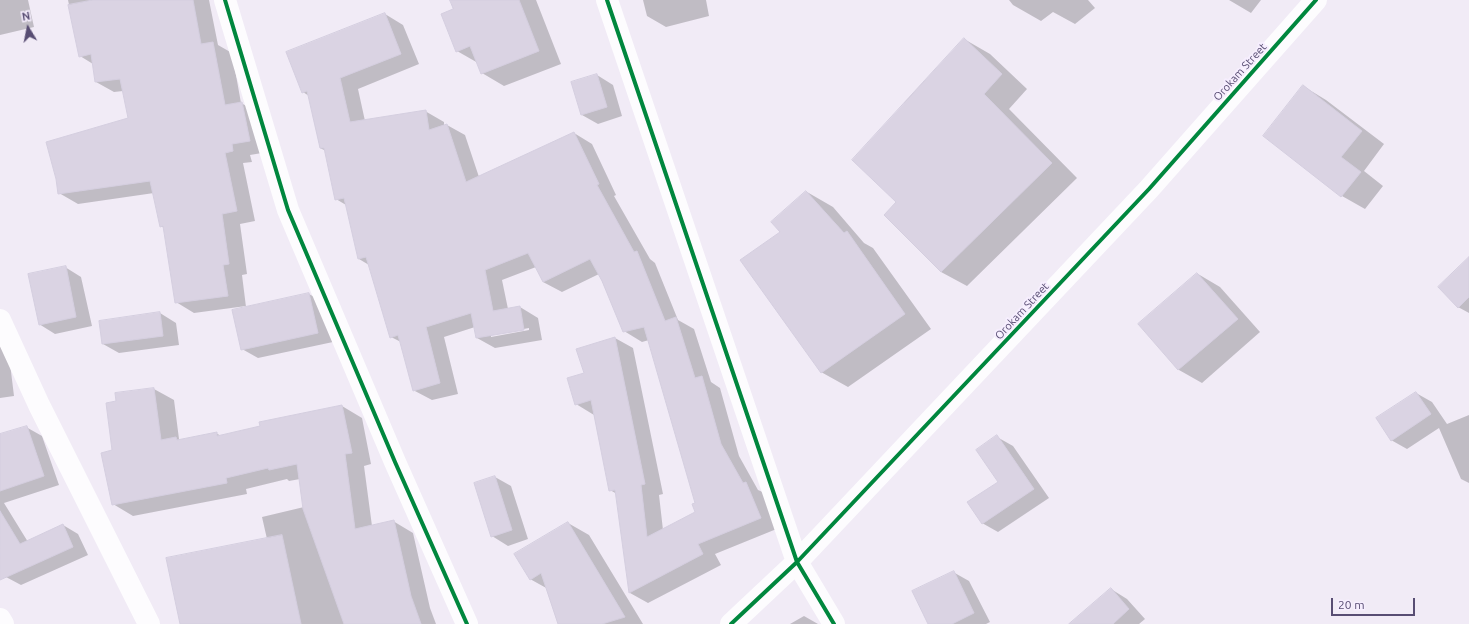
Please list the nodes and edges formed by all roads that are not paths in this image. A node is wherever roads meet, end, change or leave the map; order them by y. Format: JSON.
{"nodes":[{"id":1,"x":224,"y":0,"type":"edge"},
{"id":2,"x":607,"y":0,"type":"edge"},
{"id":3,"x":1316,"y":0,"type":"edge"},
{"id":4,"x":0,"y":320,"type":"edge"},
{"id":5,"x":798,"y":562,"type":"junction"},
{"id":6,"x":0,"y":619,"type":"edge"},
{"id":7,"x":3,"y":624,"type":"edge"},
{"id":8,"x":149,"y":624,"type":"edge"},
{"id":9,"x":467,"y":624,"type":"edge"},
{"id":10,"x":731,"y":624,"type":"edge"},
{"id":11,"x":834,"y":624,"type":"edge"}],
"edges":[{"from":1,"to":9,"type":"street"},
{"from":2,"to":5,"type":"street"},
{"from":3,"to":5,"type":"street","name":"Orokam Street"},
{"from":4,"to":8,"type":"street"},
{"from":5,"to":10,"type":"street","name":"Orokam Street"},
{"from":5,"to":11,"type":"street"},
{"from":6,"to":7,"type":"street"}]}
